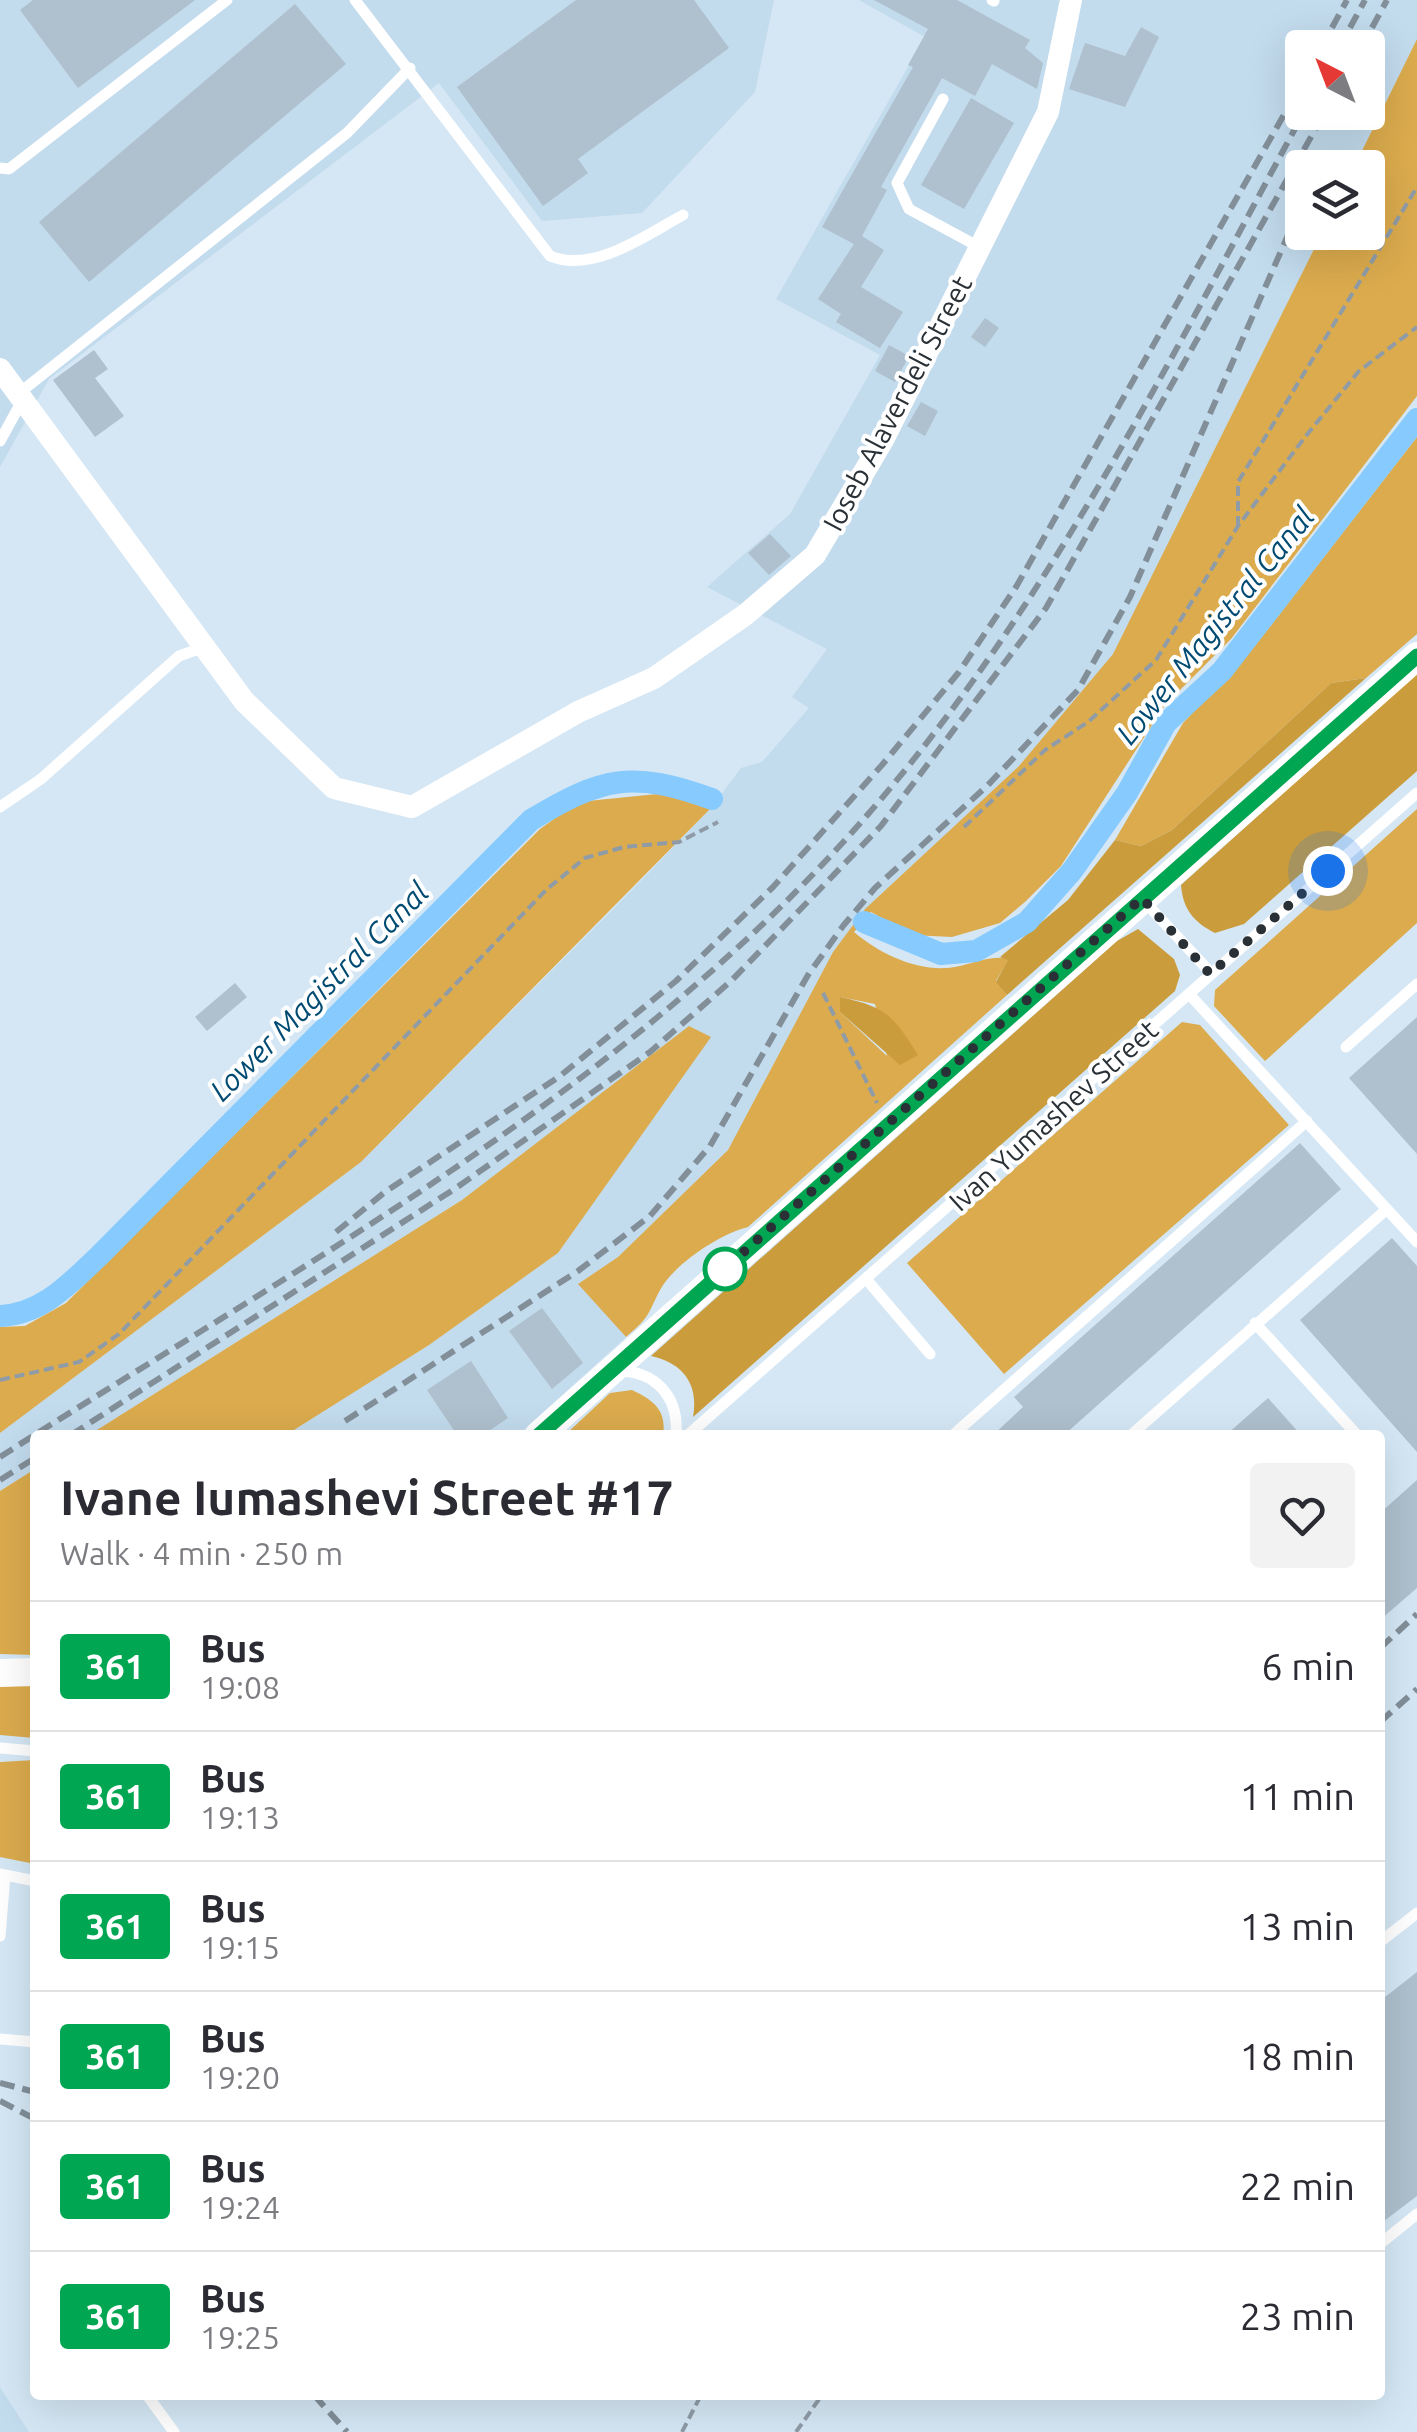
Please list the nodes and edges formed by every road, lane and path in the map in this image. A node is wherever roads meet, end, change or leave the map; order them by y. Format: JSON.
{"nodes":[{"id":1,"x":227,"y":0,"type":"edge"},
{"id":2,"x":355,"y":0,"type":"edge"},
{"id":3,"x":1071,"y":0,"type":"edge"},
{"id":4,"x":410,"y":68,"type":"junction"},
{"id":5,"x":942,"y":99,"type":"dead end"},
{"id":6,"x":0,"y":168,"type":"edge"},
{"id":7,"x":1417,"y":187,"type":"edge"},
{"id":8,"x":683,"y":215,"type":"dead end"},
{"id":9,"x":982,"y":248,"type":"junction"},
{"id":10,"x":1417,"y":327,"type":"edge"},
{"id":11,"x":0,"y":369,"type":"edge"},
{"id":12,"x":21,"y":397,"type":"junction"},
{"id":13,"x":0,"y":441,"type":"edge"},
{"id":14,"x":1238,"y":526,"type":"junction"},
{"id":15,"x":207,"y":646,"type":"junction"},
{"id":16,"x":1417,"y":656,"type":"edge"},
{"id":17,"x":1417,"y":794,"type":"edge"},
{"id":18,"x":0,"y":807,"type":"edge"},
{"id":19,"x":718,"y":822,"type":"dead end"},
{"id":20,"x":964,"y":827,"type":"dead end"},
{"id":21,"x":1142,"y":898,"type":"junction"},
{"id":22,"x":1210,"y":974,"type":"junction"},
{"id":23,"x":1417,"y":984,"type":"edge"},
{"id":24,"x":823,"y":993,"type":"dead end"},
{"id":25,"x":1189,"y":994,"type":"junction"},
{"id":26,"x":1346,"y":1047,"type":"dead end"},
{"id":27,"x":1306,"y":1121,"type":"junction"},
{"id":28,"x":888,"y":1125,"type":"junction"},
{"id":29,"x":1387,"y":1209,"type":"junction"},
{"id":30,"x":1417,"y":1242,"type":"edge"},
{"id":31,"x":868,"y":1280,"type":"junction"},
{"id":32,"x":1255,"y":1323,"type":"junction"},
{"id":33,"x":930,"y":1354,"type":"dead end"},
{"id":34,"x":610,"y":1370,"type":"junction"},
{"id":35,"x":0,"y":1380,"type":"edge"},
{"id":36,"x":544,"y":1430,"type":"edge"},
{"id":37,"x":675,"y":1430,"type":"edge"},
{"id":38,"x":694,"y":1430,"type":"edge"},
{"id":39,"x":960,"y":1430,"type":"edge"},
{"id":40,"x":1137,"y":1430,"type":"edge"},
{"id":41,"x":1351,"y":1430,"type":"edge"},
{"id":42,"x":30,"y":1672,"type":"edge"},
{"id":43,"x":0,"y":1673,"type":"edge"},
{"id":44,"x":0,"y":1748,"type":"edge"},
{"id":45,"x":30,"y":1751,"type":"edge"},
{"id":46,"x":2,"y":1874,"type":"edge"},
{"id":47,"x":30,"y":1880,"type":"edge"},
{"id":48,"x":1417,"y":1913,"type":"edge"},
{"id":49,"x":0,"y":1936,"type":"edge"},
{"id":50,"x":1385,"y":1938,"type":"edge"},
{"id":51,"x":0,"y":2039,"type":"edge"},
{"id":52,"x":30,"y":2042,"type":"edge"},
{"id":53,"x":1417,"y":2214,"type":"edge"},
{"id":54,"x":1385,"y":2240,"type":"edge"},
{"id":55,"x":151,"y":2400,"type":"edge"},
{"id":56,"x":698,"y":2400,"type":"edge"},
{"id":57,"x":818,"y":2400,"type":"edge"},
{"id":58,"x":174,"y":2432,"type":"edge"},
{"id":59,"x":682,"y":2432,"type":"edge"},
{"id":60,"x":796,"y":2432,"type":"edge"}],
"edges":[{"from":1,"to":6,"type":"lane"},
{"from":2,"to":4,"type":"lane"},
{"from":3,"to":9,"type":"street","name":"Ioseb Alaverdeli Street"},
{"from":4,"to":8,"type":"lane"},
{"from":4,"to":12,"type":"lane"},
{"from":5,"to":9,"type":"lane"},
{"from":7,"to":14,"type":"path"},
{"from":9,"to":15,"type":"street","name":"Ioseb Alaverdeli Street"},
{"from":10,"to":14,"type":"path"},
{"from":11,"to":12,"type":"street","name":"Ioseb Alaverdeli Street"},
{"from":12,"to":13,"type":"lane"},
{"from":12,"to":15,"type":"street","name":"Ioseb Alaverdeli Street"},
{"from":14,"to":20,"type":"path"},
{"from":15,"to":18,"type":"lane"},
{"from":16,"to":21,"type":"street"},
{"from":17,"to":22,"type":"lane","name":"Ivan Yumashev Street"},
{"from":19,"to":35,"type":"path"},
{"from":21,"to":22,"type":"lane"},
{"from":21,"to":28,"type":"street"},
{"from":22,"to":25,"type":"lane","name":"Ivan Yumashev Street"},
{"from":23,"to":26,"type":"lane"},
{"from":24,"to":28,"type":"path"},
{"from":25,"to":27,"type":"lane"},
{"from":25,"to":31,"type":"lane","name":"Ivan Yumashev Street"},
{"from":27,"to":29,"type":"lane"},
{"from":27,"to":39,"type":"lane"},
{"from":28,"to":34,"type":"street"},
{"from":29,"to":30,"type":"lane"},
{"from":29,"to":32,"type":"lane"},
{"from":31,"to":33,"type":"lane"},
{"from":31,"to":38,"type":"lane","name":"Ivan Yumashev Street"},
{"from":32,"to":40,"type":"lane"},
{"from":32,"to":41,"type":"lane"},
{"from":34,"to":36,"type":"street"},
{"from":34,"to":37,"type":"lane"},
{"from":42,"to":43,"type":"street"},
{"from":44,"to":45,"type":"lane"},
{"from":46,"to":47,"type":"lane"},
{"from":46,"to":49,"type":"lane"},
{"from":48,"to":50,"type":"lane"},
{"from":51,"to":52,"type":"lane"},
{"from":53,"to":54,"type":"lane"},
{"from":55,"to":58,"type":"lane"},
{"from":56,"to":59,"type":"path"},
{"from":57,"to":60,"type":"path"}]}
